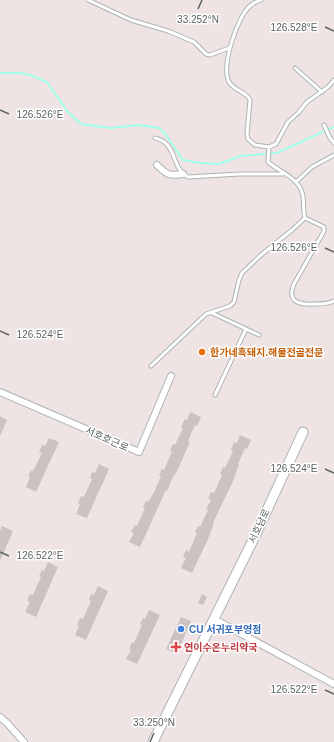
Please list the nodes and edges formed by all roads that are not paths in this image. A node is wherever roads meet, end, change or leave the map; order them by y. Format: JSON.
{"nodes":[{"id":1,"x":88,"y":0,"type":"edge"},
{"id":2,"x":261,"y":0,"type":"edge"},
{"id":3,"x":95,"y":2,"type":"edge"},
{"id":4,"x":229,"y":48,"type":"junction"},
{"id":5,"x":295,"y":68,"type":"dead end"},
{"id":6,"x":334,"y":80,"type":"edge"},
{"id":7,"x":322,"y":92,"type":"junction"},
{"id":8,"x":324,"y":125,"type":"dead end"},
{"id":9,"x":155,"y":138,"type":"dead end"},
{"id":10,"x":334,"y":143,"type":"edge"},
{"id":11,"x":269,"y":148,"type":"junction"},
{"id":12,"x":334,"y":155,"type":"edge"},
{"id":13,"x":157,"y":165,"type":"dead end"},
{"id":14,"x":183,"y":174,"type":"junction"},
{"id":15,"x":285,"y":174,"type":"junction"},
{"id":16,"x":296,"y":182,"type":"junction"},
{"id":17,"x":304,"y":218,"type":"junction"},
{"id":18,"x":334,"y":301,"type":"edge"},
{"id":19,"x":212,"y":313,"type":"junction"},
{"id":20,"x":246,"y":329,"type":"junction"},
{"id":21,"x":259,"y":335,"type":"dead end"},
{"id":22,"x":151,"y":366,"type":"dead end"},
{"id":23,"x":171,"y":376,"type":"dead end"},
{"id":24,"x":0,"y":392,"type":"edge"},
{"id":25,"x":215,"y":395,"type":"dead end"},
{"id":26,"x":303,"y":432,"type":"dead end"},
{"id":27,"x":214,"y":619,"type":"junction"},
{"id":28,"x":334,"y":684,"type":"edge"},
{"id":29,"x":0,"y":717,"type":"edge"},
{"id":30,"x":24,"y":742,"type":"edge"},
{"id":31,"x":153,"y":742,"type":"edge"}],
"edges":[{"from":1,"to":3,"type":"lane"},
{"from":2,"to":4,"type":"lane"},
{"from":3,"to":4,"type":"lane"},
{"from":4,"to":11,"type":"lane"},
{"from":5,"to":7,"type":"lane"},
{"from":6,"to":7,"type":"lane"},
{"from":7,"to":11,"type":"lane"},
{"from":8,"to":10,"type":"lane"},
{"from":9,"to":14,"type":"lane"},
{"from":11,"to":15,"type":"lane"},
{"from":12,"to":16,"type":"lane"},
{"from":13,"to":14,"type":"street"},
{"from":14,"to":15,"type":"lane"},
{"from":15,"to":16,"type":"lane"},
{"from":16,"to":17,"type":"lane"},
{"from":17,"to":18,"type":"lane"},
{"from":17,"to":19,"type":"lane"},
{"from":19,"to":20,"type":"lane"},
{"from":19,"to":22,"type":"lane"},
{"from":20,"to":21,"type":"lane"},
{"from":20,"to":25,"type":"lane"},
{"from":23,"to":24,"type":"street","name":"서호호근로"},
{"from":26,"to":27,"type":"main road","name":"서호남로"},
{"from":27,"to":28,"type":"street"},
{"from":27,"to":31,"type":"main road","name":"서호남로"},
{"from":29,"to":30,"type":"street"}]}
